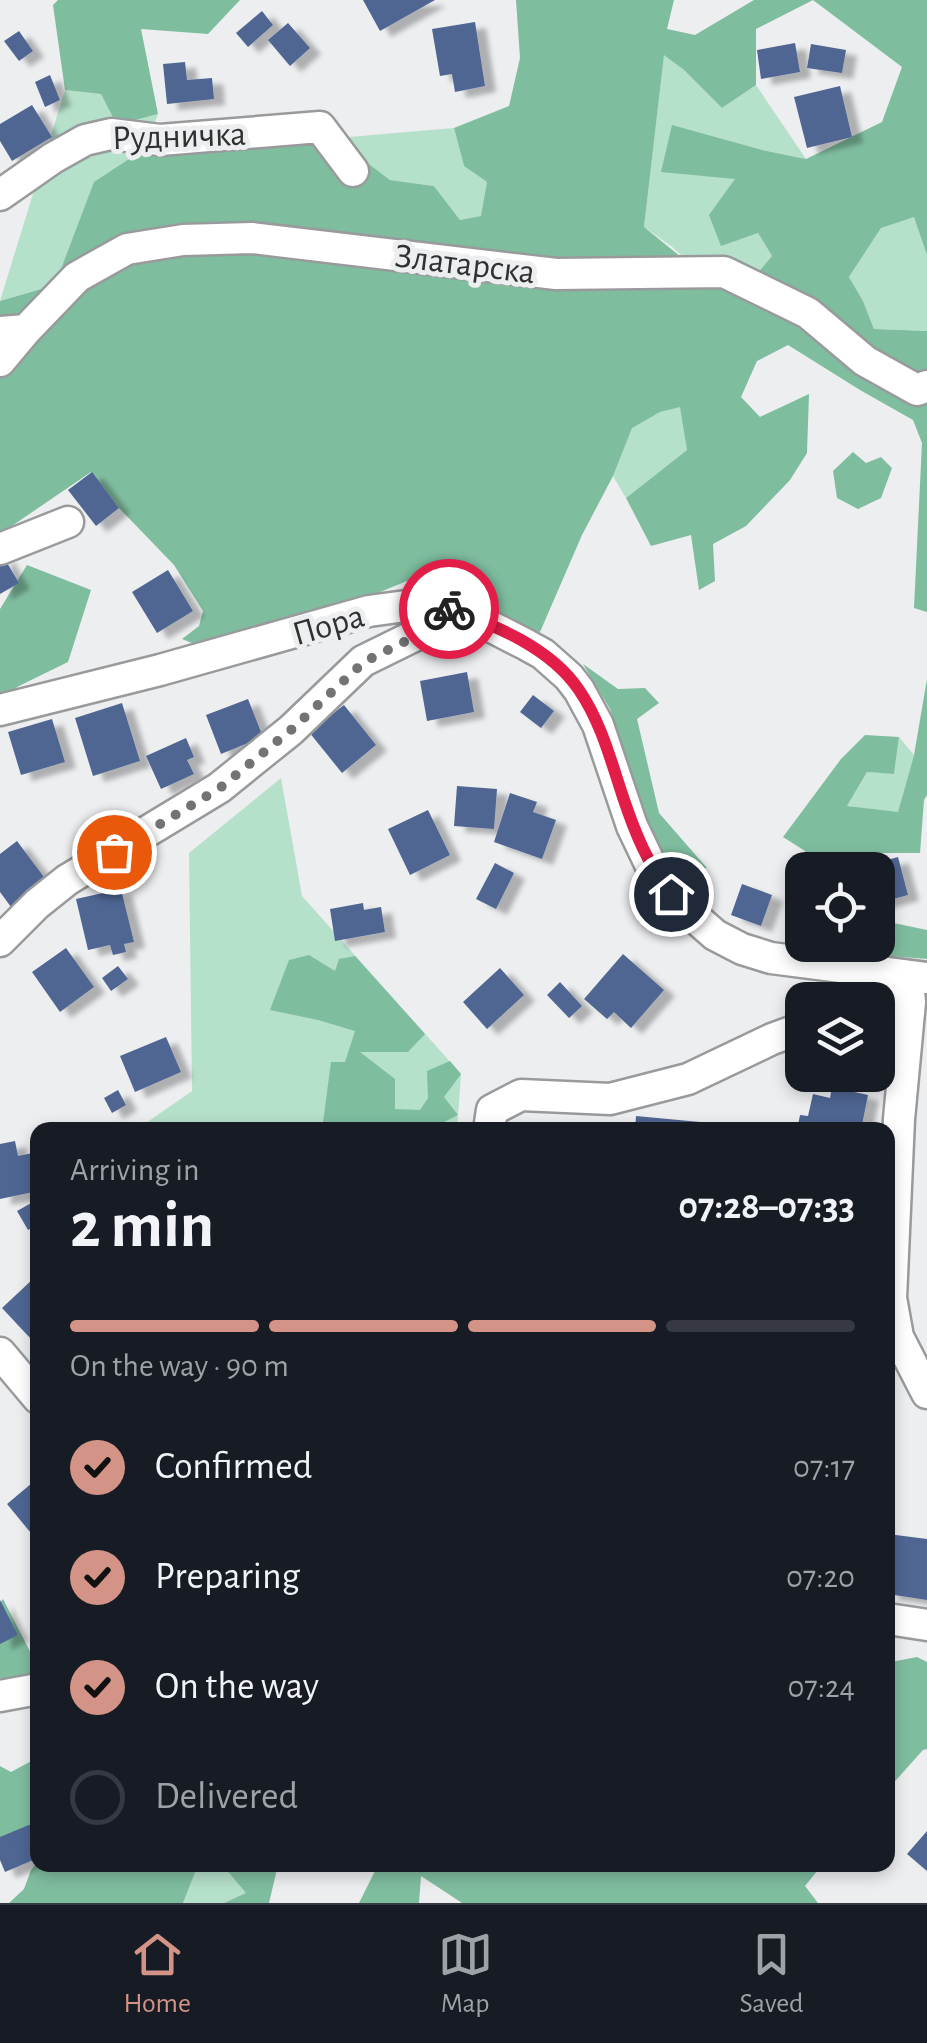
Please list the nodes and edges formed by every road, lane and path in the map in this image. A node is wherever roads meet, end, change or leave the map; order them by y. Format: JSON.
{"nodes":[{"id":1,"x":353,"y":172,"type":"dead end"},
{"id":2,"x":0,"y":196,"type":"edge"},
{"id":3,"x":13,"y":331,"type":"edge"},
{"id":4,"x":0,"y":361,"type":"edge"},
{"id":5,"x":927,"y":386,"type":"edge"},
{"id":6,"x":68,"y":522,"type":"dead end"},
{"id":7,"x":0,"y":549,"type":"edge"},
{"id":8,"x":448,"y":609,"type":"junction"},
{"id":9,"x":0,"y":710,"type":"edge"},
{"id":10,"x":0,"y":941,"type":"edge"},
{"id":11,"x":915,"y":977,"type":"edge"},
{"id":12,"x":785,"y":1034,"type":"edge"},
{"id":13,"x":490,"y":1122,"type":"edge"},
{"id":14,"x":895,"y":1208,"type":"edge"},
{"id":15,"x":895,"y":1320,"type":"edge"},
{"id":16,"x":0,"y":1353,"type":"edge"},
{"id":17,"x":30,"y":1389,"type":"edge"},
{"id":18,"x":927,"y":1393,"type":"edge"},
{"id":19,"x":895,"y":1620,"type":"edge"},
{"id":20,"x":927,"y":1625,"type":"edge"},
{"id":21,"x":30,"y":1690,"type":"edge"},
{"id":22,"x":0,"y":1696,"type":"edge"}],
"edges":[{"from":1,"to":2,"type":"street","name":"Рудничка"},
{"from":3,"to":4,"type":"street","name":"Златарска"},
{"from":3,"to":5,"type":"street","name":"Златарска"},
{"from":6,"to":7,"type":"street"},
{"from":8,"to":9,"type":"street","name":"Пора"},
{"from":8,"to":10,"type":"street"},
{"from":8,"to":11,"type":"street","name":"Пора"},
{"from":11,"to":14,"type":"street"},
{"from":12,"to":13,"type":"street"},
{"from":15,"to":18,"type":"street"},
{"from":16,"to":17,"type":"street"},
{"from":19,"to":20,"type":"street"},
{"from":21,"to":22,"type":"street"}]}
